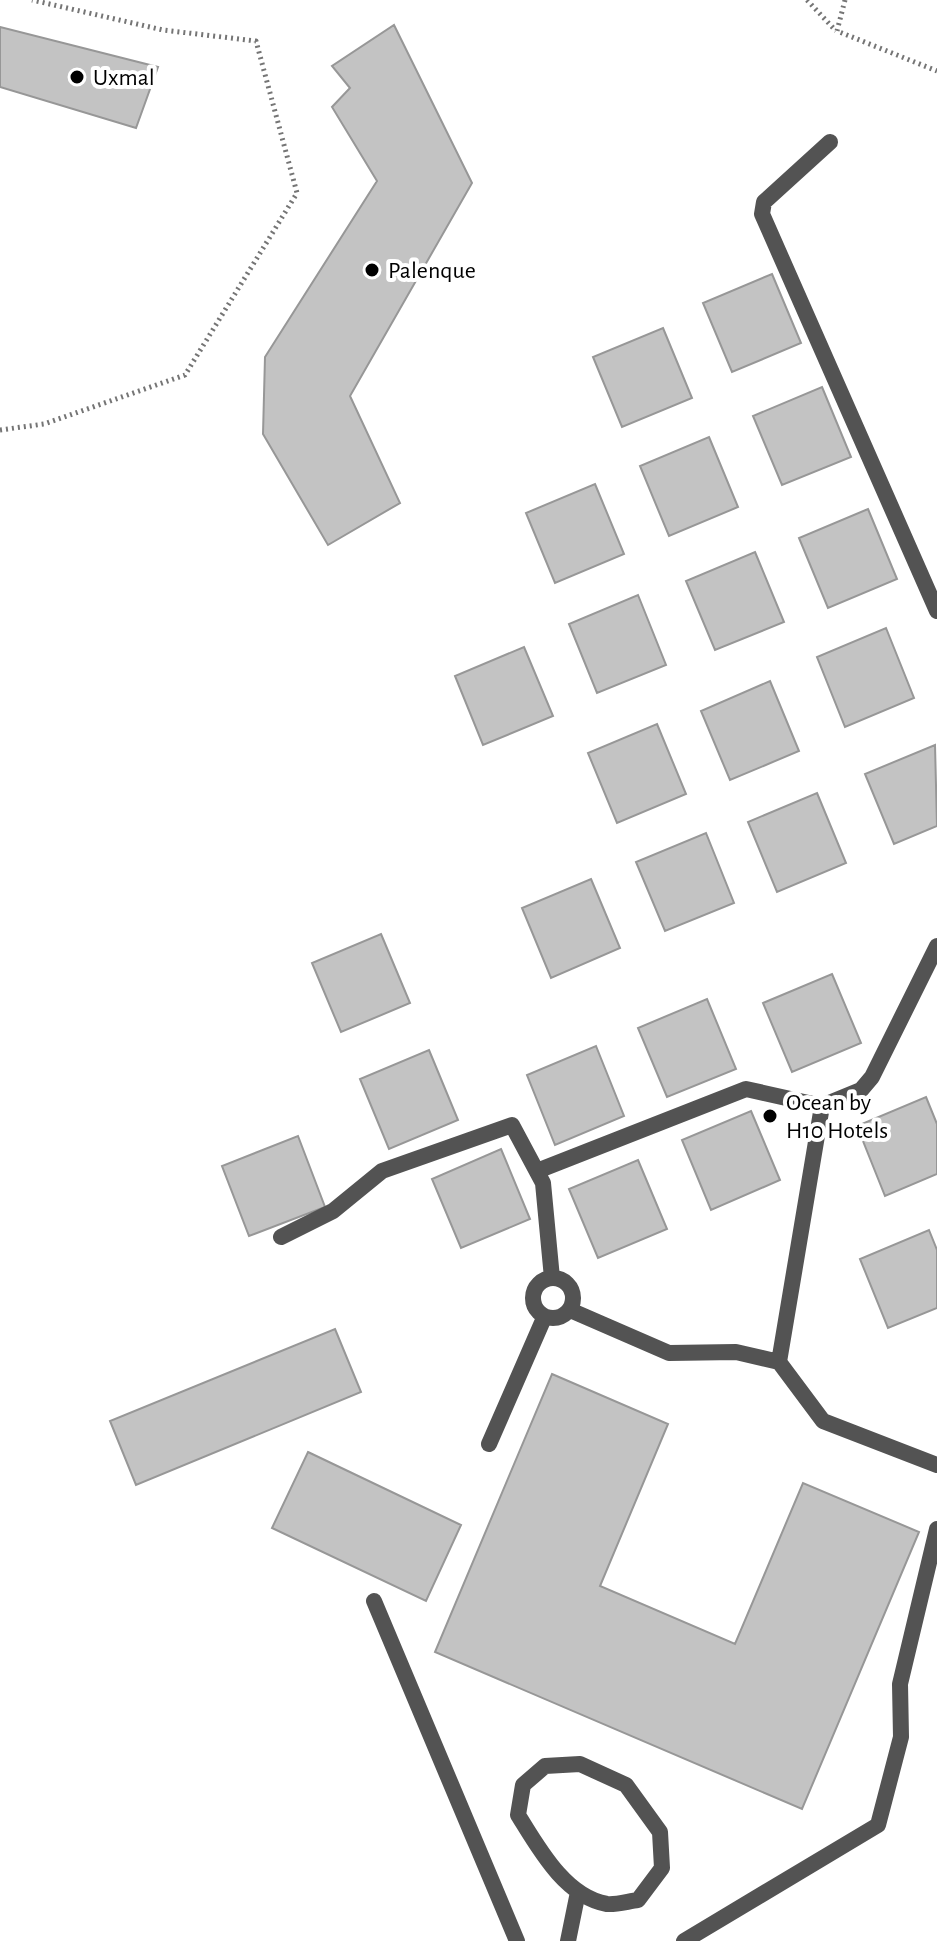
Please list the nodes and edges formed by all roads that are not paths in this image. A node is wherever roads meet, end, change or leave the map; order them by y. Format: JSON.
{"nodes":[{"id":1,"x":830,"y":142,"type":"dead end"},
{"id":2,"x":937,"y":611,"type":"edge"},
{"id":3,"x":937,"y":946,"type":"edge"},
{"id":4,"x":822,"y":1106,"type":"junction"},
{"id":5,"x":537,"y":1171,"type":"junction"},
{"id":6,"x":281,"y":1237,"type":"dead end"},
{"id":7,"x":552,"y":1278,"type":"junction"},
{"id":8,"x":570,"y":1310,"type":"junction"},
{"id":9,"x":544,"y":1318,"type":"junction"},
{"id":10,"x":779,"y":1362,"type":"junction"},
{"id":11,"x":489,"y":1444,"type":"dead end"},
{"id":12,"x":937,"y":1465,"type":"edge"},
{"id":13,"x":937,"y":1529,"type":"edge"},
{"id":14,"x":374,"y":1601,"type":"dead end"},
{"id":15,"x":578,"y":1892,"type":"junction"},
{"id":16,"x":517,"y":1941,"type":"edge"},
{"id":17,"x":568,"y":1941,"type":"edge"},
{"id":18,"x":684,"y":1941,"type":"edge"}],
"edges":[{"from":1,"to":2,"type":"lane"},
{"from":3,"to":4,"type":"lane"},
{"from":4,"to":5,"type":"lane"},
{"from":4,"to":10,"type":"lane"},
{"from":5,"to":6,"type":"lane"},
{"from":5,"to":7,"type":"lane"},
{"from":7,"to":8,"type":"lane"},
{"from":7,"to":9,"type":"lane"},
{"from":8,"to":9,"type":"lane"},
{"from":8,"to":10,"type":"lane"},
{"from":9,"to":11,"type":"lane"},
{"from":10,"to":12,"type":"lane"},
{"from":13,"to":18,"type":"lane"},
{"from":14,"to":16,"type":"lane"},
{"from":15,"to":15,"type":"lane"},
{"from":15,"to":17,"type":"lane"}]}
